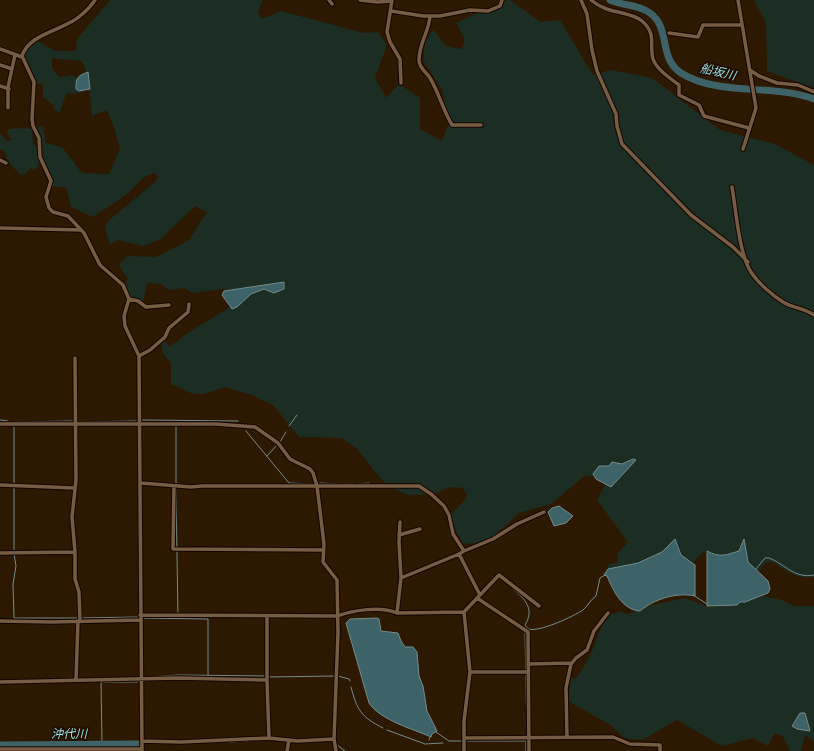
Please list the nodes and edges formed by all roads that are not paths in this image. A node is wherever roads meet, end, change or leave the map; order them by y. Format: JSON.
{"nodes":[{"id":1,"x":95,"y":0,"type":"edge"},
{"id":2,"x":329,"y":0,"type":"edge"},
{"id":3,"x":360,"y":0,"type":"edge"},
{"id":4,"x":392,"y":0,"type":"edge"},
{"id":5,"x":502,"y":0,"type":"edge"},
{"id":6,"x":581,"y":0,"type":"edge"},
{"id":7,"x":591,"y":0,"type":"edge"},
{"id":8,"x":738,"y":0,"type":"edge"},
{"id":9,"x":332,"y":4,"type":"dead end"},
{"id":10,"x":392,"y":11,"type":"junction"},
{"id":11,"x":430,"y":16,"type":"junction"},
{"id":12,"x":742,"y":25,"type":"junction"},
{"id":13,"x":669,"y":33,"type":"dead end"},
{"id":14,"x":0,"y":49,"type":"edge"},
{"id":15,"x":15,"y":55,"type":"junction"},
{"id":16,"x":22,"y":57,"type":"junction"},
{"id":17,"x":0,"y":65,"type":"edge"},
{"id":18,"x":12,"y":69,"type":"junction"},
{"id":19,"x":750,"y":71,"type":"junction"},
{"id":20,"x":401,"y":83,"type":"dead end"},
{"id":21,"x":0,"y":86,"type":"edge"},
{"id":22,"x":8,"y":89,"type":"junction"},
{"id":23,"x":814,"y":92,"type":"edge"},
{"id":24,"x":8,"y":108,"type":"dead end"},
{"id":25,"x":481,"y":125,"type":"dead end"},
{"id":26,"x":749,"y":128,"type":"junction"},
{"id":27,"x":742,"y":149,"type":"dead end"},
{"id":28,"x":0,"y":160,"type":"edge"},
{"id":29,"x":6,"y":164,"type":"dead end"},
{"id":30,"x":732,"y":187,"type":"dead end"},
{"id":31,"x":0,"y":228,"type":"edge"},
{"id":32,"x":82,"y":230,"type":"junction"},
{"id":33,"x":748,"y":262,"type":"junction"},
{"id":34,"x":129,"y":299,"type":"junction"},
{"id":35,"x":189,"y":304,"type":"dead end"},
{"id":36,"x":169,"y":305,"type":"dead end"},
{"id":37,"x":814,"y":315,"type":"edge"},
{"id":38,"x":139,"y":356,"type":"junction"},
{"id":39,"x":75,"y":358,"type":"dead end"},
{"id":40,"x":0,"y":424,"type":"edge"},
{"id":41,"x":140,"y":424,"type":"junction"},
{"id":42,"x":75,"y":425,"type":"junction"},
{"id":43,"x":141,"y":483,"type":"junction"},
{"id":44,"x":0,"y":485,"type":"edge"},
{"id":45,"x":174,"y":486,"type":"junction"},
{"id":46,"x":317,"y":486,"type":"junction"},
{"id":47,"x":75,"y":488,"type":"junction"},
{"id":48,"x":544,"y":512,"type":"dead end"},
{"id":49,"x":400,"y":522,"type":"dead end"},
{"id":50,"x":420,"y":529,"type":"dead end"},
{"id":51,"x":399,"y":535,"type":"junction"},
{"id":52,"x":323,"y":550,"type":"junction"},
{"id":53,"x":464,"y":551,"type":"junction"},
{"id":54,"x":75,"y":552,"type":"junction"},
{"id":55,"x":0,"y":553,"type":"edge"},
{"id":56,"x":459,"y":554,"type":"junction"},
{"id":57,"x":401,"y":578,"type":"junction"},
{"id":58,"x":479,"y":597,"type":"junction"},
{"id":59,"x":539,"y":606,"type":"dead end"},
{"id":60,"x":464,"y":612,"type":"junction"},
{"id":61,"x":397,"y":613,"type":"junction"},
{"id":62,"x":608,"y":613,"type":"dead end"},
{"id":63,"x":140,"y":615,"type":"junction"},
{"id":64,"x":267,"y":616,"type":"junction"},
{"id":65,"x":337,"y":616,"type":"junction"},
{"id":66,"x":140,"y":620,"type":"junction"},
{"id":67,"x":0,"y":621,"type":"edge"},
{"id":68,"x":79,"y":621,"type":"junction"},
{"id":69,"x":572,"y":663,"type":"junction"},
{"id":70,"x":528,"y":664,"type":"junction"},
{"id":71,"x":470,"y":672,"type":"junction"},
{"id":72,"x":528,"y":672,"type":"junction"},
{"id":73,"x":76,"y":680,"type":"junction"},
{"id":74,"x":140,"y":680,"type":"junction"},
{"id":75,"x":267,"y":680,"type":"junction"},
{"id":76,"x":0,"y":682,"type":"edge"},
{"id":77,"x":529,"y":737,"type":"junction"},
{"id":78,"x":567,"y":737,"type":"junction"},
{"id":79,"x":269,"y":738,"type":"junction"},
{"id":80,"x":464,"y":738,"type":"junction"},
{"id":81,"x":334,"y":739,"type":"junction"},
{"id":82,"x":142,"y":741,"type":"junction"},
{"id":83,"x":289,"y":741,"type":"junction"},
{"id":84,"x":0,"y":749,"type":"edge"},
{"id":85,"x":142,"y":749,"type":"edge"},
{"id":86,"x":287,"y":751,"type":"edge"},
{"id":87,"x":336,"y":751,"type":"edge"},
{"id":88,"x":464,"y":751,"type":"edge"},
{"id":89,"x":529,"y":751,"type":"edge"},
{"id":90,"x":660,"y":751,"type":"edge"}],
"edges":[{"from":1,"to":16,"type":"street"},
{"from":2,"to":9,"type":"street"},
{"from":3,"to":4,"type":"street"},
{"from":4,"to":10,"type":"street"},
{"from":5,"to":11,"type":"street"},
{"from":6,"to":33,"type":"street"},
{"from":7,"to":26,"type":"street"},
{"from":8,"to":12,"type":"street"},
{"from":10,"to":11,"type":"street"},
{"from":10,"to":20,"type":"street"},
{"from":11,"to":25,"type":"street"},
{"from":12,"to":13,"type":"street"},
{"from":12,"to":19,"type":"street"},
{"from":14,"to":15,"type":"street"},
{"from":15,"to":16,"type":"street"},
{"from":15,"to":18,"type":"street"},
{"from":16,"to":32,"type":"street"},
{"from":17,"to":18,"type":"street"},
{"from":18,"to":22,"type":"street"},
{"from":19,"to":23,"type":"street"},
{"from":19,"to":26,"type":"street"},
{"from":21,"to":22,"type":"street"},
{"from":22,"to":24,"type":"street"},
{"from":26,"to":27,"type":"street"},
{"from":28,"to":29,"type":"street"},
{"from":30,"to":33,"type":"street"},
{"from":31,"to":32,"type":"street"},
{"from":32,"to":34,"type":"street"},
{"from":33,"to":37,"type":"street"},
{"from":34,"to":36,"type":"street"},
{"from":34,"to":38,"type":"street"},
{"from":35,"to":38,"type":"street"},
{"from":38,"to":41,"type":"street"},
{"from":39,"to":42,"type":"street"},
{"from":40,"to":42,"type":"street"},
{"from":41,"to":42,"type":"street"},
{"from":41,"to":43,"type":"street"},
{"from":41,"to":46,"type":"street"},
{"from":42,"to":47,"type":"street"},
{"from":43,"to":45,"type":"street"},
{"from":43,"to":63,"type":"street"},
{"from":44,"to":47,"type":"street"},
{"from":45,"to":46,"type":"street"},
{"from":45,"to":52,"type":"street"},
{"from":46,"to":52,"type":"street"},
{"from":46,"to":53,"type":"street"},
{"from":47,"to":54,"type":"street"},
{"from":48,"to":53,"type":"street"},
{"from":49,"to":51,"type":"street"},
{"from":50,"to":51,"type":"street"},
{"from":51,"to":57,"type":"street"},
{"from":52,"to":65,"type":"street"},
{"from":53,"to":56,"type":"street"},
{"from":54,"to":55,"type":"street"},
{"from":54,"to":68,"type":"street"},
{"from":56,"to":57,"type":"street"},
{"from":56,"to":58,"type":"street"},
{"from":57,"to":61,"type":"street"},
{"from":58,"to":59,"type":"street"},
{"from":58,"to":60,"type":"street"},
{"from":58,"to":70,"type":"street"},
{"from":60,"to":61,"type":"street"},
{"from":60,"to":71,"type":"street"},
{"from":61,"to":65,"type":"street"},
{"from":62,"to":69,"type":"street"},
{"from":63,"to":64,"type":"street"},
{"from":63,"to":66,"type":"street"},
{"from":64,"to":65,"type":"street"},
{"from":64,"to":75,"type":"street"},
{"from":65,"to":81,"type":"street"},
{"from":66,"to":68,"type":"street"},
{"from":66,"to":74,"type":"street"},
{"from":67,"to":68,"type":"street"},
{"from":68,"to":73,"type":"street"},
{"from":69,"to":70,"type":"street"},
{"from":69,"to":78,"type":"street"},
{"from":70,"to":72,"type":"street"},
{"from":71,"to":72,"type":"street"},
{"from":71,"to":80,"type":"street"},
{"from":72,"to":77,"type":"street"},
{"from":73,"to":74,"type":"street"},
{"from":73,"to":76,"type":"street"},
{"from":74,"to":75,"type":"street"},
{"from":74,"to":82,"type":"street"},
{"from":75,"to":79,"type":"street"},
{"from":77,"to":78,"type":"street"},
{"from":77,"to":80,"type":"street"},
{"from":77,"to":89,"type":"street"},
{"from":78,"to":90,"type":"street"},
{"from":79,"to":82,"type":"street"},
{"from":79,"to":83,"type":"street"},
{"from":80,"to":88,"type":"street"},
{"from":81,"to":83,"type":"street"},
{"from":81,"to":87,"type":"street"},
{"from":82,"to":85,"type":"street"},
{"from":83,"to":86,"type":"street"},
{"from":84,"to":85,"type":"street"}]}
